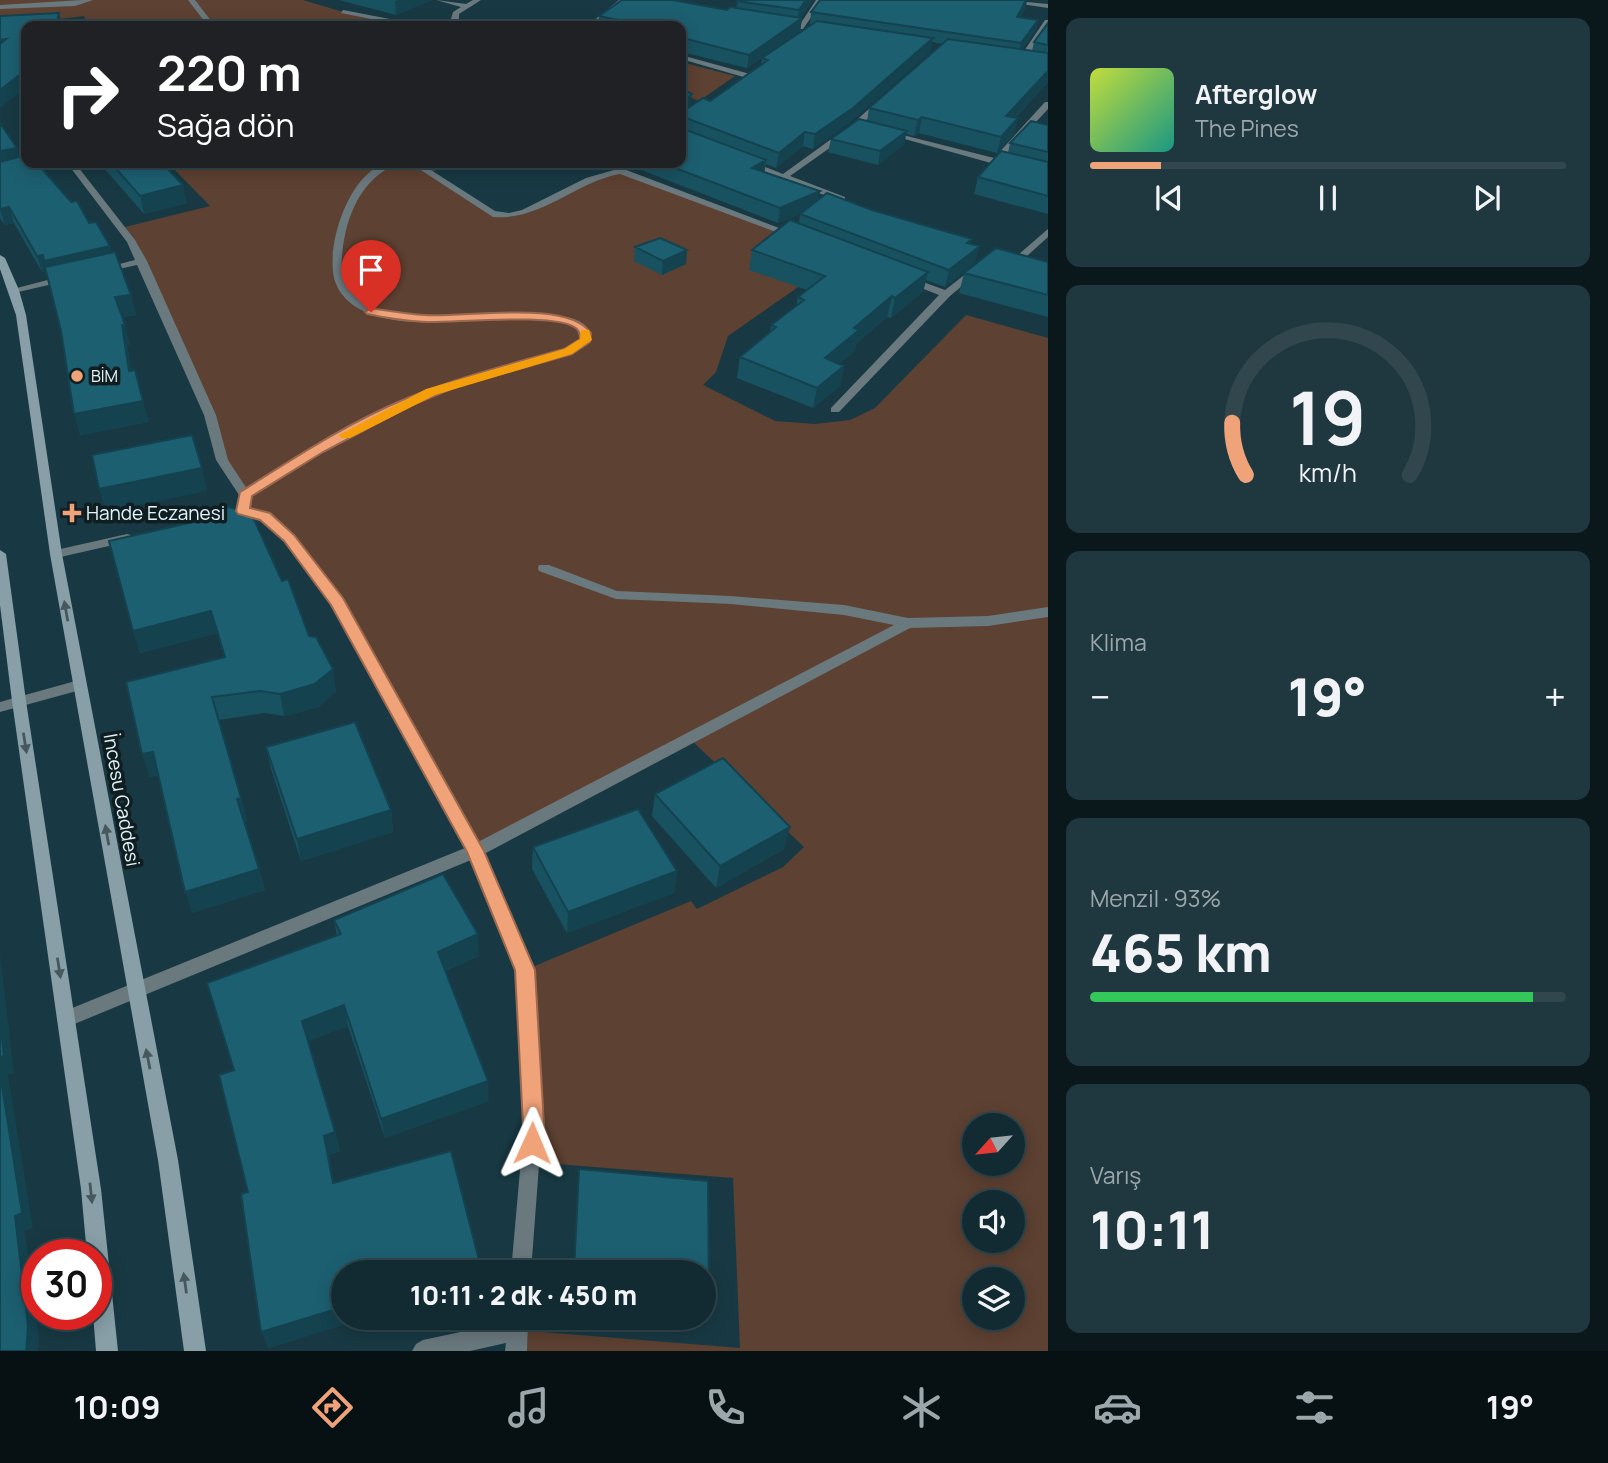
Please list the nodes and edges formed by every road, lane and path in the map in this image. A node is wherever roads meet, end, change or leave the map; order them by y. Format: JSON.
{"nodes":[{"id":1,"x":90,"y":0,"type":"edge"},
{"id":2,"x":191,"y":0,"type":"edge"},
{"id":3,"x":439,"y":0,"type":"edge"},
{"id":4,"x":478,"y":0,"type":"edge"},
{"id":5,"x":624,"y":0,"type":"edge"},
{"id":6,"x":820,"y":0,"type":"edge"},
{"id":7,"x":1007,"y":0,"type":"edge"},
{"id":8,"x":637,"y":2,"type":"edge"},
{"id":9,"x":466,"y":6,"type":"junction"},
{"id":10,"x":1048,"y":6,"type":"edge"},
{"id":11,"x":0,"y":7,"type":"edge"},
{"id":12,"x":343,"y":12,"type":"dead end"},
{"id":13,"x":208,"y":21,"type":"edge"},
{"id":14,"x":390,"y":21,"type":"edge"},
{"id":15,"x":456,"y":21,"type":"edge"},
{"id":16,"x":597,"y":21,"type":"edge"},
{"id":17,"x":1048,"y":22,"type":"edge"},
{"id":18,"x":787,"y":25,"type":"edge"},
{"id":19,"x":800,"y":27,"type":"junction"},
{"id":20,"x":802,"y":37,"type":"edge"},
{"id":21,"x":686,"y":58,"type":"edge"},
{"id":22,"x":1008,"y":58,"type":"edge"},
{"id":23,"x":1022,"y":60,"type":"junction"},
{"id":24,"x":1035,"y":62,"type":"edge"},
{"id":25,"x":758,"y":68,"type":"edge"},
{"id":26,"x":747,"y":76,"type":"junction"},
{"id":27,"x":736,"y":84,"type":"edge"},
{"id":28,"x":884,"y":100,"type":"edge"},
{"id":29,"x":1048,"y":104,"type":"edge"},
{"id":30,"x":855,"y":125,"type":"junction"},
{"id":31,"x":868,"y":129,"type":"edge"},
{"id":32,"x":881,"y":132,"type":"edge"},
{"id":33,"x":733,"y":157,"type":"edge"},
{"id":34,"x":996,"y":161,"type":"junction"},
{"id":35,"x":22,"y":168,"type":"edge"},
{"id":36,"x":75,"y":168,"type":"edge"},
{"id":37,"x":383,"y":168,"type":"edge"},
{"id":38,"x":422,"y":168,"type":"edge"},
{"id":39,"x":1022,"y":168,"type":"edge"},
{"id":40,"x":0,"y":173,"type":"edge"},
{"id":41,"x":784,"y":177,"type":"junction"},
{"id":42,"x":849,"y":202,"type":"edge"},
{"id":43,"x":1048,"y":232,"type":"edge"},
{"id":44,"x":806,"y":240,"type":"edge"},
{"id":45,"x":0,"y":258,"type":"edge"},
{"id":46,"x":142,"y":261,"type":"junction"},
{"id":47,"x":984,"y":264,"type":"edge"},
{"id":48,"x":1025,"y":266,"type":"edge"},
{"id":49,"x":91,"y":272,"type":"edge"},
{"id":50,"x":78,"y":275,"type":"edge"},
{"id":51,"x":895,"y":275,"type":"edge"},
{"id":52,"x":14,"y":290,"type":"junction"},
{"id":53,"x":946,"y":294,"type":"junction"},
{"id":54,"x":835,"y":410,"type":"dead end"},
{"id":55,"x":245,"y":495,"type":"junction"},
{"id":56,"x":243,"y":511,"type":"junction"},
{"id":57,"x":203,"y":520,"type":"edge"},
{"id":58,"x":136,"y":535,"type":"edge"},
{"id":59,"x":0,"y":554,"type":"edge"},
{"id":60,"x":56,"y":554,"type":"junction"},
{"id":61,"x":544,"y":568,"type":"dead end"},
{"id":62,"x":1048,"y":612,"type":"edge"},
{"id":63,"x":908,"y":623,"type":"junction"},
{"id":64,"x":79,"y":685,"type":"junction"},
{"id":65,"x":19,"y":701,"type":"junction"},
{"id":66,"x":0,"y":707,"type":"edge"},
{"id":67,"x":475,"y":851,"type":"junction"},
{"id":68,"x":135,"y":992,"type":"junction"},
{"id":69,"x":66,"y":1020,"type":"junction"},
{"id":70,"x":523,"y":1260,"type":"edge"},
{"id":71,"x":517,"y":1333,"type":"edge"},
{"id":72,"x":107,"y":1351,"type":"edge"},
{"id":73,"x":195,"y":1351,"type":"edge"},
{"id":74,"x":423,"y":1351,"type":"edge"}],
"edges":[{"from":1,"to":11,"type":"street"},
{"from":2,"to":13,"type":"street"},
{"from":3,"to":9,"type":"street"},
{"from":4,"to":9,"type":"street"},
{"from":5,"to":8,"type":"street"},
{"from":5,"to":16,"type":"street"},
{"from":6,"to":19,"type":"street"},
{"from":7,"to":10,"type":"street"},
{"from":9,"to":15,"type":"street"},
{"from":12,"to":14,"type":"street"},
{"from":17,"to":23,"type":"street"},
{"from":18,"to":19,"type":"street"},
{"from":19,"to":20,"type":"street"},
{"from":21,"to":26,"type":"street"},
{"from":22,"to":23,"type":"street"},
{"from":23,"to":24,"type":"street"},
{"from":25,"to":26,"type":"street"},
{"from":26,"to":27,"type":"street"},
{"from":28,"to":30,"type":"street"},
{"from":29,"to":34,"type":"street"},
{"from":30,"to":31,"type":"street"},
{"from":30,"to":41,"type":"street"},
{"from":32,"to":34,"type":"street"},
{"from":33,"to":41,"type":"street"},
{"from":34,"to":39,"type":"street"},
{"from":35,"to":40,"type":"street"},
{"from":36,"to":46,"type":"street"},
{"from":37,"to":55,"type":"street"},
{"from":38,"to":44,"type":"street"},
{"from":41,"to":42,"type":"street"},
{"from":43,"to":48,"type":"street"},
{"from":45,"to":52,"type":"main road","name":"İncesu Caddesi"},
{"from":46,"to":49,"type":"street"},
{"from":46,"to":55,"type":"street"},
{"from":47,"to":53,"type":"street"},
{"from":50,"to":52,"type":"street"},
{"from":51,"to":53,"type":"street"},
{"from":52,"to":60,"type":"main road","name":"İncesu Caddesi"},
{"from":53,"to":54,"type":"street"},
{"from":55,"to":56,"type":"street"},
{"from":56,"to":57,"type":"street"},
{"from":56,"to":67,"type":"street"},
{"from":58,"to":60,"type":"street"},
{"from":59,"to":65,"type":"main road"},
{"from":64,"to":60,"type":"main road","name":"İncesu Caddesi","one_way":true},
{"from":61,"to":63,"type":"street"},
{"from":62,"to":63,"type":"street"},
{"from":63,"to":67,"type":"street"},
{"from":64,"to":65,"type":"street"},
{"from":68,"to":64,"type":"main road","name":"İncesu Caddesi","one_way":true},
{"from":65,"to":66,"type":"street"},
{"from":65,"to":69,"type":"main road","one_way":true},
{"from":67,"to":68,"type":"street"},
{"from":67,"to":70,"type":"street"},
{"from":68,"to":69,"type":"street"},
{"from":73,"to":68,"type":"main road","name":"İncesu Caddesi","one_way":true},
{"from":69,"to":72,"type":"main road","one_way":true},
{"from":71,"to":74,"type":"street"}]}
